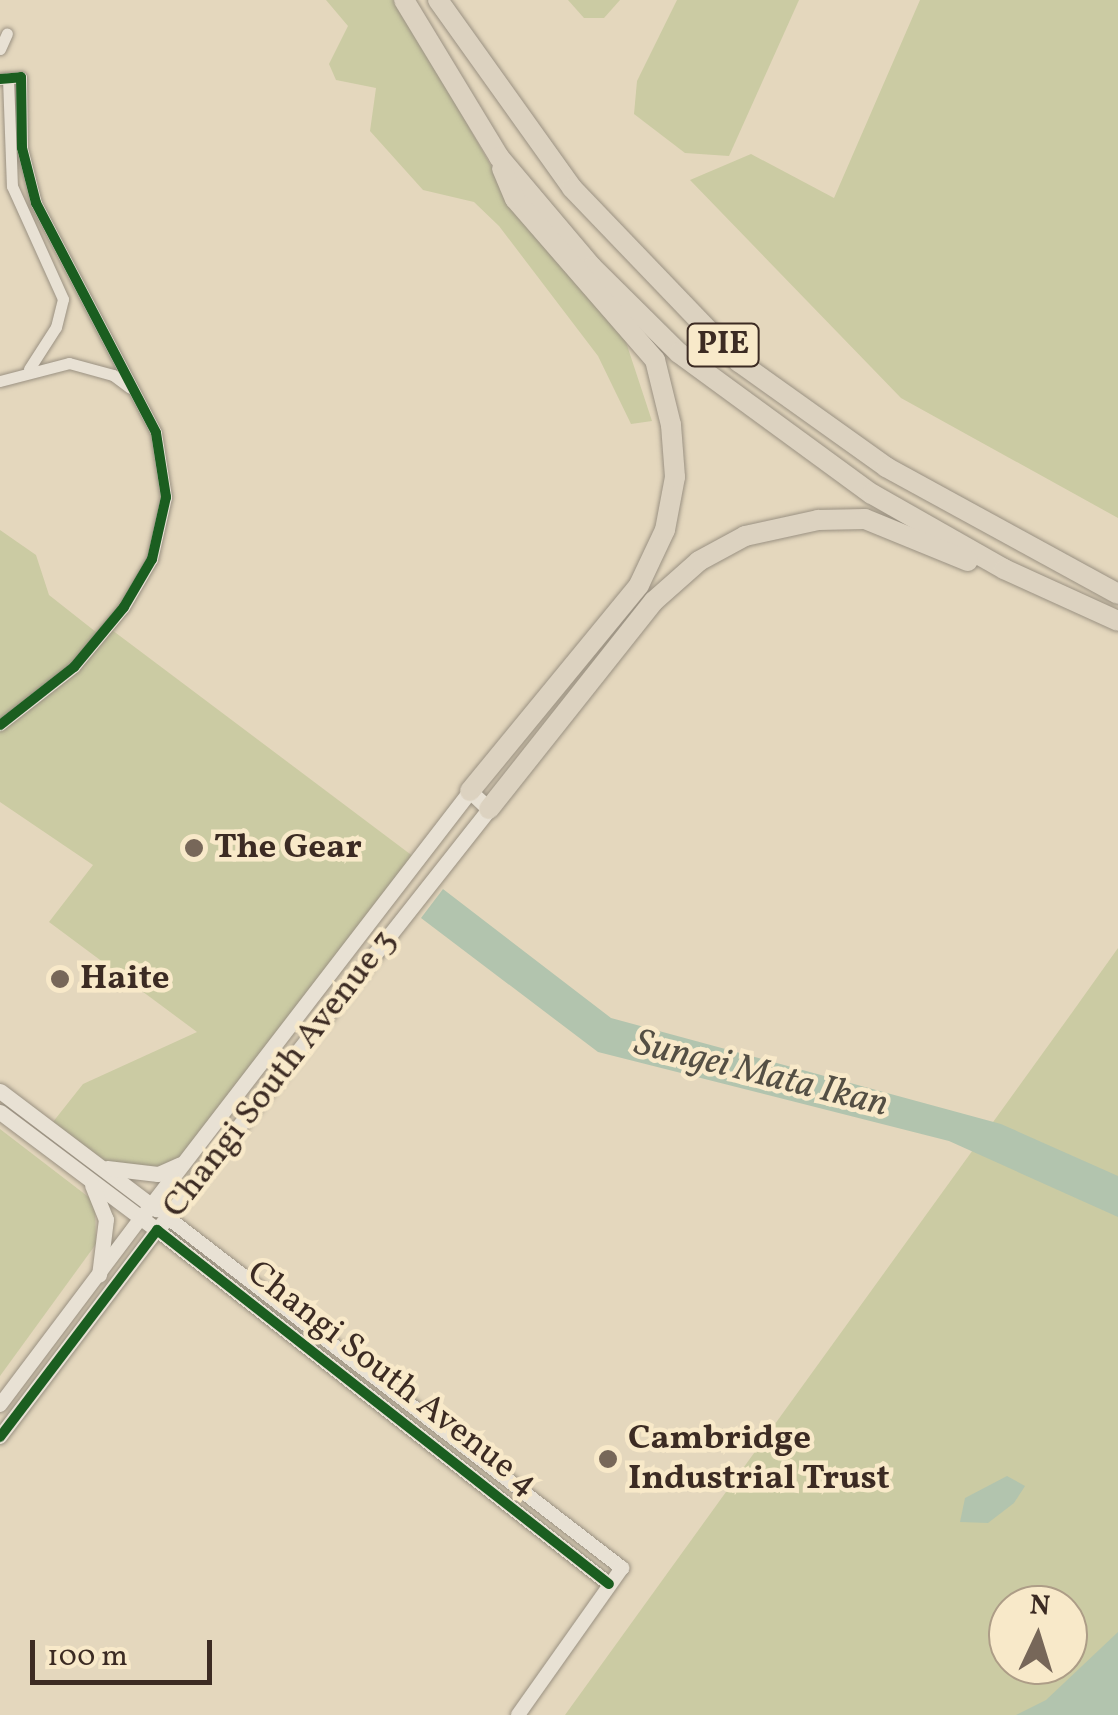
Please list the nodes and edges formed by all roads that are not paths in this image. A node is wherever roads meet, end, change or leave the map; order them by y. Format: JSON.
{"nodes":[{"id":1,"x":404,"y":0,"type":"edge"},
{"id":2,"x":438,"y":0,"type":"edge"},
{"id":3,"x":6,"y":32,"type":"dead end"},
{"id":4,"x":0,"y":49,"type":"edge"},
{"id":5,"x":10,"y":78,"type":"edge"},
{"id":6,"x":10,"y":93,"type":"edge"},
{"id":7,"x":3,"y":143,"type":"edge"},
{"id":8,"x":499,"y":157,"type":"junction"},
{"id":9,"x":30,"y":370,"type":"junction"},
{"id":10,"x":0,"y":381,"type":"edge"},
{"id":11,"x":134,"y":391,"type":"junction"},
{"id":12,"x":936,"y":496,"type":"junction"},
{"id":13,"x":1004,"y":569,"type":"junction"},
{"id":14,"x":1118,"y":580,"type":"edge"},
{"id":15,"x":1118,"y":594,"type":"edge"},
{"id":16,"x":1118,"y":621,"type":"edge"},
{"id":17,"x":0,"y":726,"type":"edge"},
{"id":18,"x":470,"y":791,"type":"junction"},
{"id":19,"x":489,"y":809,"type":"junction"},
{"id":20,"x":0,"y":1091,"type":"edge"},
{"id":21,"x":0,"y":1112,"type":"edge"},
{"id":22,"x":190,"y":1156,"type":"junction"},
{"id":23,"x":103,"y":1168,"type":"junction"},
{"id":24,"x":87,"y":1178,"type":"junction"},
{"id":25,"x":146,"y":1212,"type":"junction"},
{"id":26,"x":162,"y":1224,"type":"junction"},
{"id":27,"x":99,"y":1275,"type":"junction"},
{"id":28,"x":0,"y":1405,"type":"edge"},
{"id":29,"x":0,"y":1437,"type":"edge"},
{"id":30,"x":609,"y":1584,"type":"junction"},
{"id":31,"x":518,"y":1715,"type":"edge"}],
"edges":[{"from":1,"to":8,"type":"highway","number":"PIE"},
{"from":2,"to":12,"type":"highway","number":"PIE"},
{"from":3,"to":4,"type":"street"},
{"from":5,"to":6,"type":"street"},
{"from":6,"to":7,"type":"street"},
{"from":6,"to":11,"type":"street"},
{"from":7,"to":9,"type":"street"},
{"from":8,"to":13,"type":"highway","number":"PIE"},
{"from":8,"to":18,"type":"highway"},
{"from":9,"to":10,"type":"street"},
{"from":9,"to":11,"type":"street"},
{"from":11,"to":17,"type":"street"},
{"from":12,"to":14,"type":"highway"},
{"from":12,"to":15,"type":"highway","number":"PIE"},
{"from":13,"to":16,"type":"highway","number":"PIE"},
{"from":13,"to":19,"type":"highway"},
{"from":18,"to":19,"type":"main road"},
{"from":18,"to":22,"type":"main road","name":"Changi South Avenue 3"},
{"from":19,"to":26,"type":"main road","name":"Changi South Avenue 3"},
{"from":20,"to":23,"type":"main road"},
{"from":21,"to":24,"type":"main road"},
{"from":22,"to":23,"type":"main road"},
{"from":22,"to":25,"type":"main road","name":"Changi South Avenue 3"},
{"from":23,"to":25,"type":"main road"},
{"from":24,"to":25,"type":"main road"},
{"from":24,"to":27,"type":"main road"},
{"from":25,"to":26,"type":"main road","name":"Changi South Avenue 4"},
{"from":25,"to":27,"type":"street","name":"Changi South Avenue 3"},
{"from":26,"to":29,"type":"street","name":"Changi South Avenue 3"},
{"from":26,"to":30,"type":"street","name":"Changi South Avenue 4"},
{"from":26,"to":30,"type":"street","name":"Changi South Avenue 4"},
{"from":27,"to":28,"type":"street","name":"Changi South Avenue 3"},
{"from":30,"to":31,"type":"street"}]}
